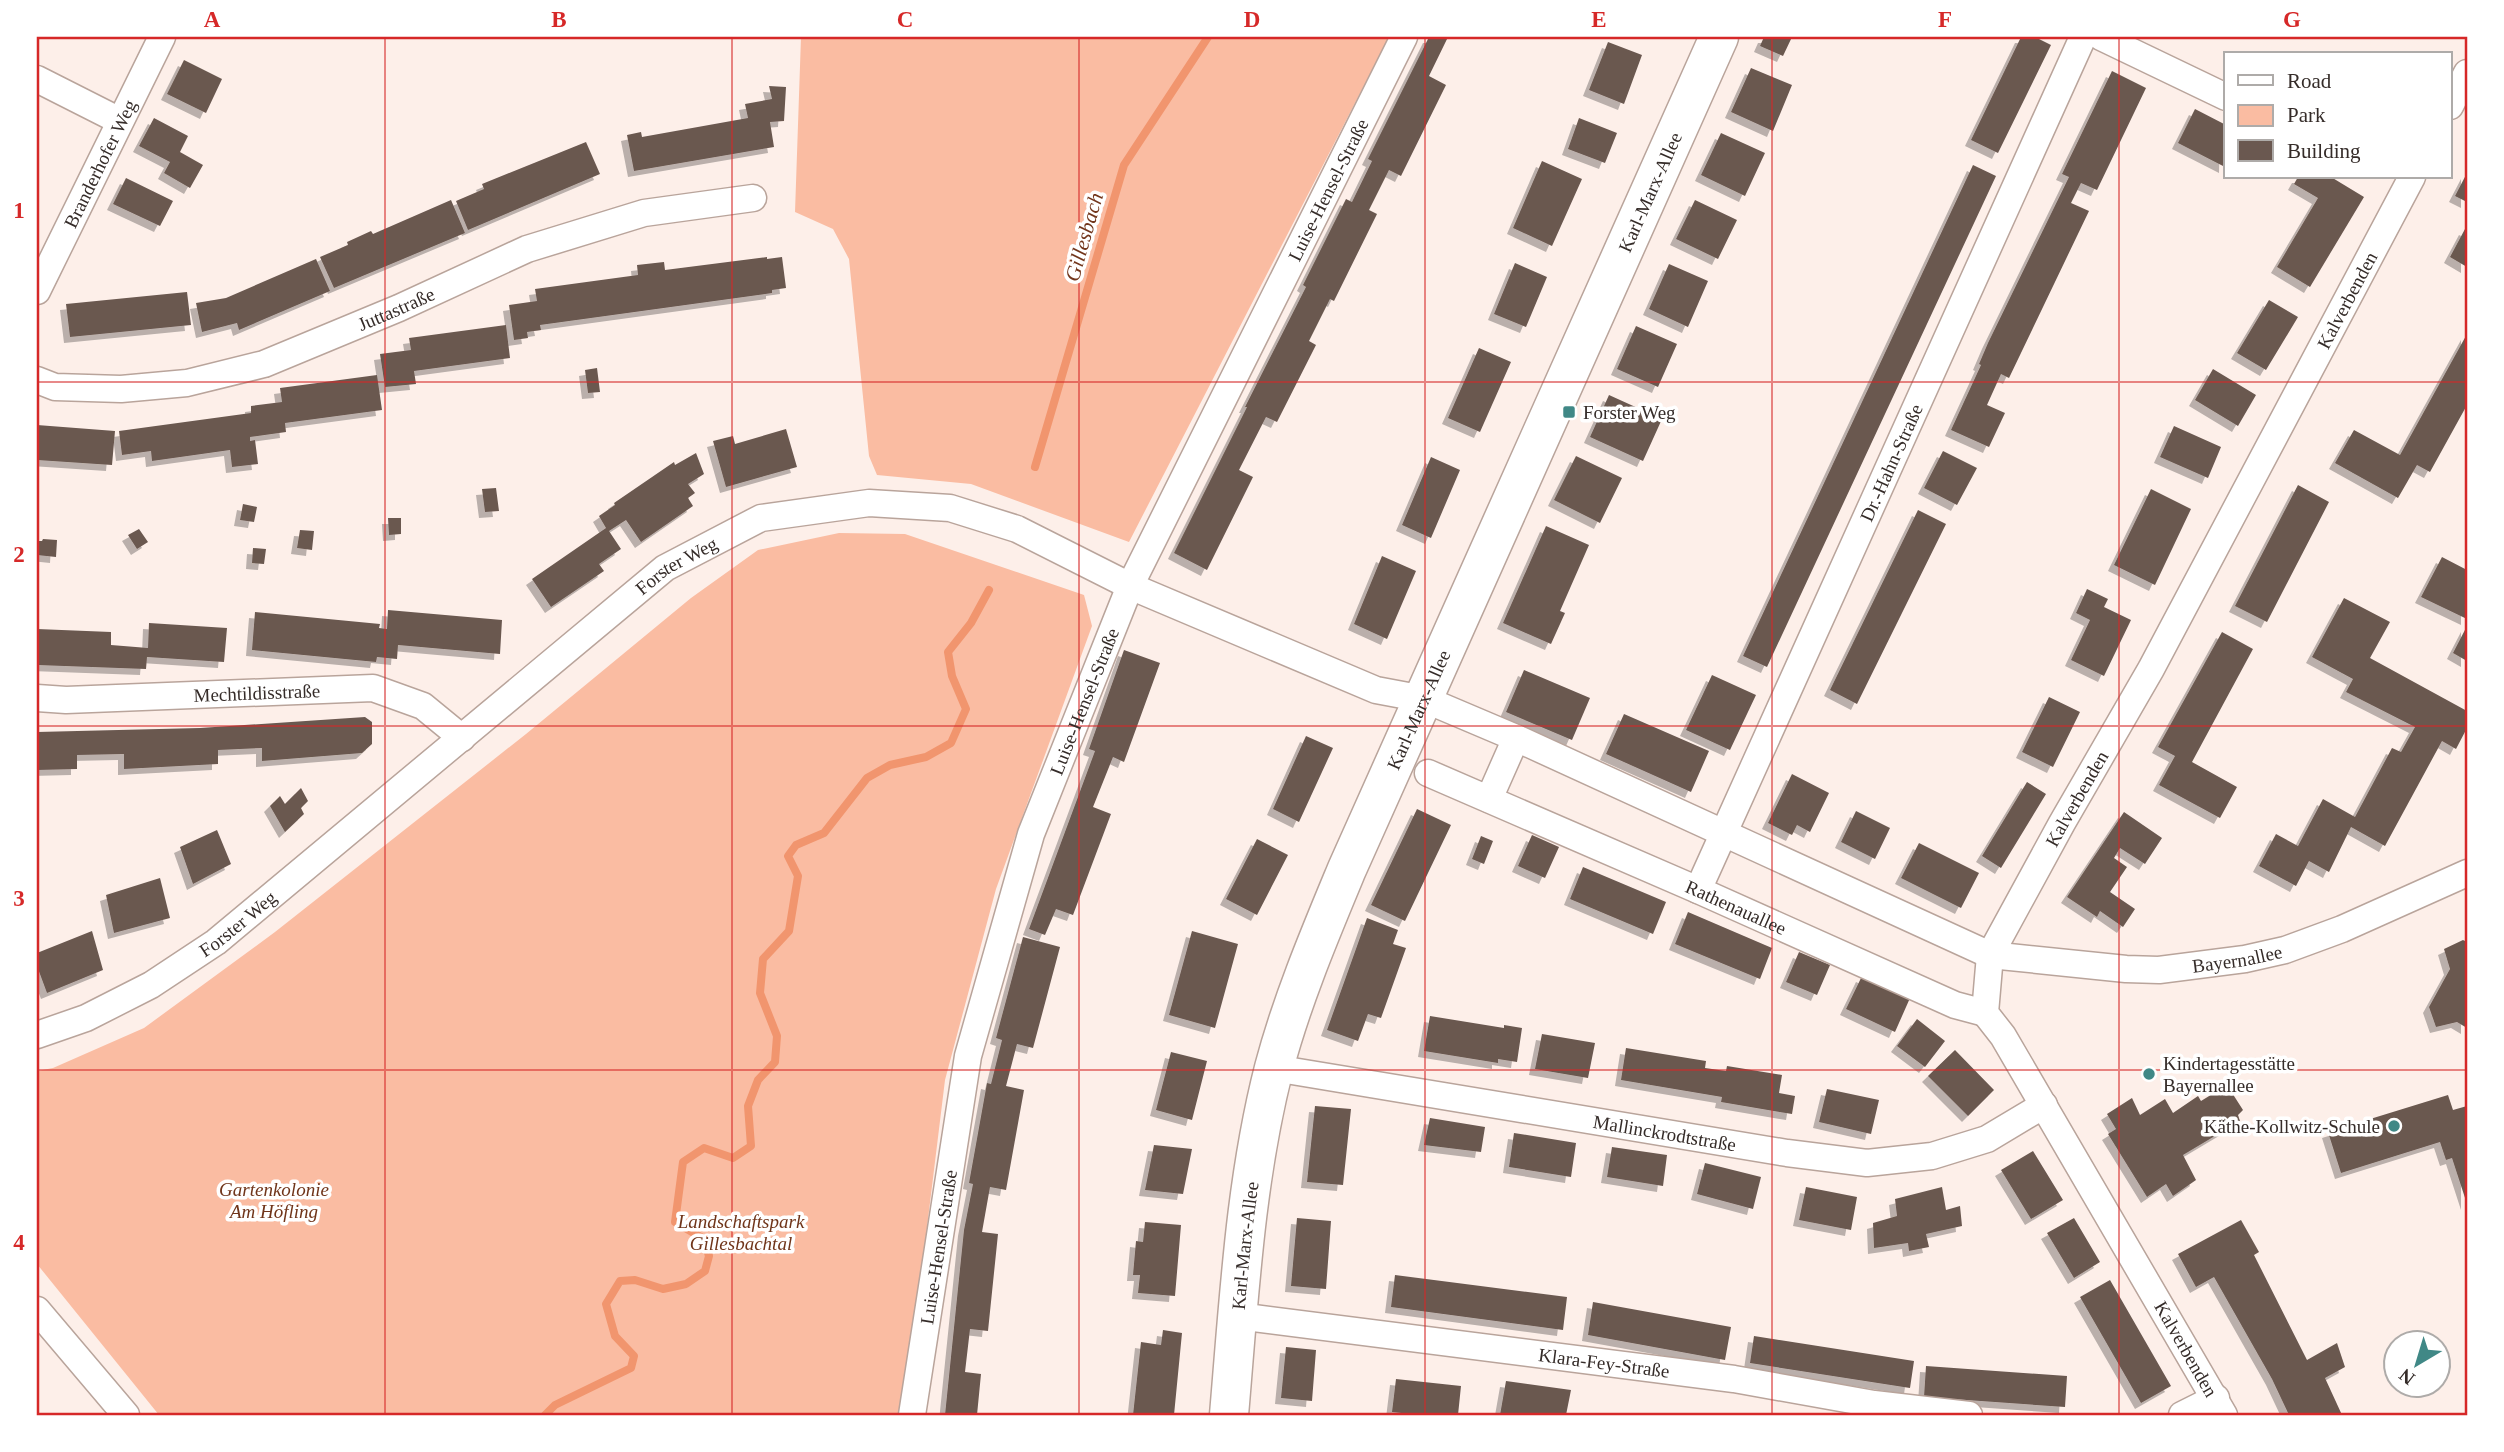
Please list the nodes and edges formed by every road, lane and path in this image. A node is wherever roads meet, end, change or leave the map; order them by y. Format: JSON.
{"nodes":[{"id":1,"x":162,"y":37,"type":"edge"},
{"id":2,"x":1404,"y":37,"type":"edge"},
{"id":3,"x":1720,"y":37,"type":"edge"},
{"id":4,"x":2083,"y":37,"type":"edge"},
{"id":5,"x":2101,"y":37,"type":"edge"},
{"id":6,"x":2467,"y":73,"type":"edge"},
{"id":7,"x":37,"y":79,"type":"edge"},
{"id":8,"x":2224,"y":96,"type":"edge"},
{"id":9,"x":2452,"y":102,"type":"edge"},
{"id":10,"x":120,"y":121,"type":"junction"},
{"id":11,"x":2404,"y":179,"type":"edge"},
{"id":12,"x":753,"y":198,"type":"dead end"},
{"id":13,"x":37,"y":291,"type":"edge"},
{"id":14,"x":37,"y":380,"type":"edge"},
{"id":15,"x":1130,"y":586,"type":"junction"},
{"id":16,"x":37,"y":698,"type":"edge"},
{"id":17,"x":1424,"y":699,"type":"junction"},
{"id":18,"x":462,"y":738,"type":"junction"},
{"id":19,"x":1516,"y":738,"type":"junction"},
{"id":20,"x":1428,"y":773,"type":"dead end"},
{"id":21,"x":1489,"y":799,"type":"junction"},
{"id":22,"x":1724,"y":832,"type":"junction"},
{"id":23,"x":2467,"y":873,"type":"edge"},
{"id":24,"x":1698,"y":890,"type":"junction"},
{"id":25,"x":1990,"y":955,"type":"junction"},
{"id":26,"x":1985,"y":1013,"type":"junction"},
{"id":27,"x":37,"y":1035,"type":"edge"},
{"id":28,"x":1274,"y":1068,"type":"junction"},
{"id":29,"x":2044,"y":1105,"type":"junction"},
{"id":30,"x":37,"y":1310,"type":"edge"},
{"id":31,"x":1238,"y":1316,"type":"junction"},
{"id":32,"x":2220,"y":1407,"type":"edge"},
{"id":33,"x":126,"y":1415,"type":"edge"},
{"id":34,"x":912,"y":1415,"type":"edge"},
{"id":35,"x":1228,"y":1415,"type":"edge"},
{"id":36,"x":1969,"y":1415,"type":"edge"},
{"id":37,"x":2182,"y":1415,"type":"edge"}],
"edges":[{"from":1,"to":10,"type":"street","name":"Branderhofer Weg"},
{"from":2,"to":15,"type":"street","name":"Luise-Hensel-Straße"},
{"from":3,"to":17,"type":"street","name":"Karl-Marx-Allee"},
{"from":4,"to":22,"type":"street","name":"Dr.-Hahn-Straße"},
{"from":5,"to":8,"type":"street"},
{"from":6,"to":9,"type":"street"},
{"from":7,"to":10,"type":"street"},
{"from":10,"to":13,"type":"street","name":"Branderhofer Weg"},
{"from":11,"to":25,"type":"street","name":"Kalverbenden"},
{"from":12,"to":14,"type":"street","name":"Juttastraße"},
{"from":15,"to":17,"type":"street","name":"Forster Weg"},
{"from":15,"to":18,"type":"street","name":"Forster Weg"},
{"from":15,"to":34,"type":"street","name":"Luise-Hensel-Straße"},
{"from":16,"to":18,"type":"street","name":"Mechtildisstraße"},
{"from":17,"to":19,"type":"street"},
{"from":17,"to":28,"type":"street","name":"Karl-Marx-Allee"},
{"from":18,"to":27,"type":"street","name":"Forster Weg"},
{"from":19,"to":21,"type":"street"},
{"from":19,"to":22,"type":"street"},
{"from":20,"to":21,"type":"street","name":"Rathenauallee"},
{"from":21,"to":24,"type":"street","name":"Rathenauallee"},
{"from":22,"to":24,"type":"street","name":"Dr.-Hahn-Straße"},
{"from":22,"to":25,"type":"street"},
{"from":23,"to":25,"type":"street","name":"Bayernallee"},
{"from":24,"to":26,"type":"street","name":"Rathenauallee"},
{"from":25,"to":26,"type":"street","name":"Kalverbenden"},
{"from":26,"to":29,"type":"street","name":"Kalverbenden"},
{"from":28,"to":29,"type":"street","name":"Mallinckrodtstraße"},
{"from":28,"to":31,"type":"street","name":"Karl-Marx-Allee"},
{"from":29,"to":32,"type":"street","name":"Kalverbenden"},
{"from":30,"to":33,"type":"street"},
{"from":31,"to":35,"type":"street","name":"Karl-Marx-Allee"},
{"from":31,"to":36,"type":"street","name":"Klara-Fey-Straße"},
{"from":32,"to":37,"type":"street"}]}
